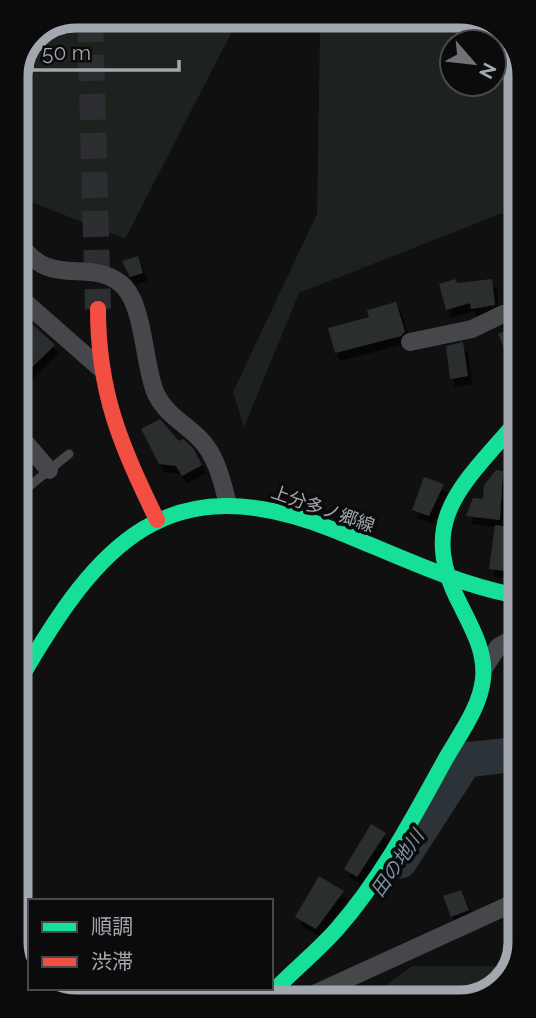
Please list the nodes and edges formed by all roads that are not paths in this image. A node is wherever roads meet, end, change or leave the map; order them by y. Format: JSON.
{"nodes":[{"id":1,"x":28,"y":255,"type":"edge"},
{"id":2,"x":28,"y":308,"type":"edge"},
{"id":3,"x":98,"y":309,"type":"tunnel mouth"},
{"id":4,"x":508,"y":314,"type":"edge"},
{"id":5,"x":410,"y":342,"type":"dead end"},
{"id":6,"x":100,"y":368,"type":"junction"},
{"id":7,"x":508,"y":432,"type":"edge"},
{"id":8,"x":28,"y":446,"type":"edge"},
{"id":9,"x":69,"y":454,"type":"dead end"},
{"id":10,"x":49,"y":470,"type":"junction"},
{"id":11,"x":28,"y":487,"type":"edge"},
{"id":12,"x":228,"y":504,"type":"junction"},
{"id":13,"x":157,"y":520,"type":"junction"},
{"id":14,"x":444,"y":575,"type":"junction"},
{"id":15,"x":508,"y":593,"type":"edge"},
{"id":16,"x":508,"y":641,"type":"edge"},
{"id":17,"x":28,"y":665,"type":"edge"},
{"id":18,"x":484,"y":668,"type":"junction"},
{"id":19,"x":508,"y":905,"type":"edge"},
{"id":20,"x":274,"y":990,"type":"edge"},
{"id":21,"x":323,"y":990,"type":"edge"}],
"edges":[{"from":1,"to":12,"type":"street"},
{"from":2,"to":6,"type":"street"},
{"from":3,"to":6,"type":"street"},
{"from":4,"to":5,"type":"street"},
{"from":6,"to":13,"type":"street"},
{"from":7,"to":14,"type":"street"},
{"from":8,"to":10,"type":"street"},
{"from":9,"to":10,"type":"lane"},
{"from":10,"to":11,"type":"lane"},
{"from":12,"to":13,"type":"street","name":"上分多ノ郷線"},
{"from":12,"to":14,"type":"street","name":"上分多ノ郷線"},
{"from":13,"to":17,"type":"street","name":"上分多ノ郷線"},
{"from":14,"to":15,"type":"street","name":"上分多ノ郷線"},
{"from":14,"to":18,"type":"street"},
{"from":16,"to":18,"type":"street"},
{"from":18,"to":20,"type":"street"},
{"from":19,"to":21,"type":"street"}]}
